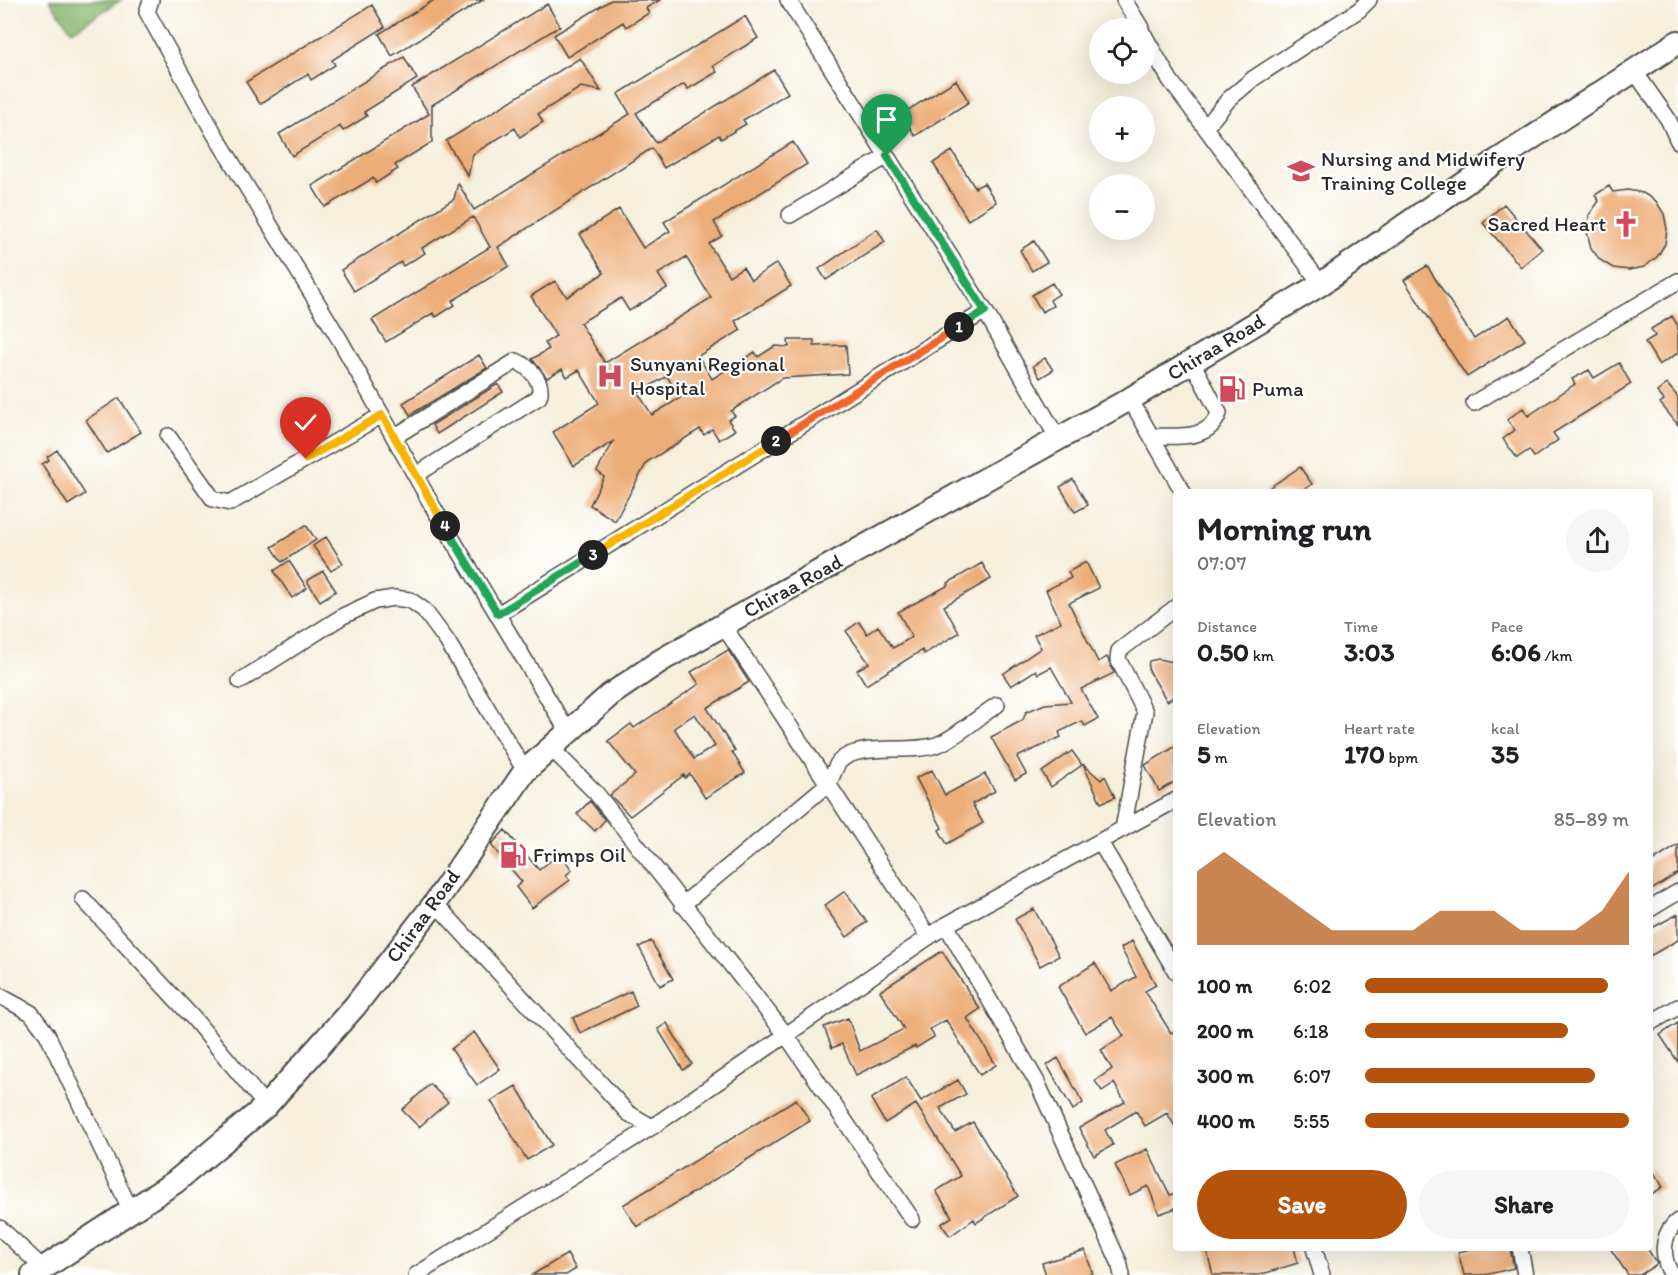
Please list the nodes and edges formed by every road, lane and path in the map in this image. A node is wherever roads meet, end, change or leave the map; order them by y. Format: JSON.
{"nodes":[{"id":1,"x":152,"y":0,"type":"edge"},
{"id":2,"x":788,"y":0,"type":"edge"},
{"id":3,"x":1124,"y":0,"type":"edge"},
{"id":4,"x":1369,"y":0,"type":"edge"},
{"id":5,"x":1135,"y":18,"type":"edge"},
{"id":6,"x":1678,"y":42,"type":"edge"},
{"id":7,"x":1155,"y":54,"type":"edge"},
{"id":8,"x":1635,"y":72,"type":"junction"},
{"id":9,"x":1673,"y":116,"type":"edge"},
{"id":10,"x":1206,"y":127,"type":"junction"},
{"id":11,"x":1678,"y":141,"type":"edge"},
{"id":12,"x":887,"y":156,"type":"junction"},
{"id":13,"x":790,"y":215,"type":"dead end"},
{"id":14,"x":1678,"y":281,"type":"edge"},
{"id":15,"x":1321,"y":284,"type":"junction"},
{"id":16,"x":985,"y":311,"type":"junction"},
{"id":17,"x":1192,"y":362,"type":"junction"},
{"id":18,"x":1130,"y":399,"type":"junction"},
{"id":19,"x":1474,"y":403,"type":"dead end"},
{"id":20,"x":382,"y":415,"type":"junction"},
{"id":21,"x":168,"y":436,"type":"dead end"},
{"id":22,"x":1151,"y":436,"type":"junction"},
{"id":23,"x":394,"y":437,"type":"junction"},
{"id":24,"x":1058,"y":439,"type":"junction"},
{"id":25,"x":416,"y":475,"type":"junction"},
{"id":26,"x":1181,"y":489,"type":"edge"},
{"id":27,"x":1173,"y":609,"type":"edge"},
{"id":28,"x":498,"y":614,"type":"junction"},
{"id":29,"x":723,"y":625,"type":"junction"},
{"id":30,"x":240,"y":681,"type":"dead end"},
{"id":31,"x":997,"y":705,"type":"dead end"},
{"id":32,"x":568,"y":732,"type":"junction"},
{"id":33,"x":550,"y":747,"type":"junction"},
{"id":34,"x":525,"y":771,"type":"junction"},
{"id":35,"x":829,"y":783,"type":"junction"},
{"id":36,"x":1173,"y":802,"type":"edge"},
{"id":37,"x":1122,"y":829,"type":"junction"},
{"id":38,"x":1100,"y":842,"type":"junction"},
{"id":39,"x":1678,"y":892,"type":"edge"},
{"id":40,"x":83,"y":899,"type":"dead end"},
{"id":41,"x":435,"y":903,"type":"junction"},
{"id":42,"x":682,"y":905,"type":"junction"},
{"id":43,"x":1653,"y":907,"type":"edge"},
{"id":44,"x":946,"y":925,"type":"junction"},
{"id":45,"x":929,"y":937,"type":"junction"},
{"id":46,"x":1173,"y":967,"type":"edge"},
{"id":47,"x":0,"y":996,"type":"edge"},
{"id":48,"x":1678,"y":1007,"type":"edge"},
{"id":49,"x":1653,"y":1021,"type":"edge"},
{"id":50,"x":786,"y":1035,"type":"junction"},
{"id":51,"x":266,"y":1106,"type":"junction"},
{"id":52,"x":652,"y":1127,"type":"junction"},
{"id":53,"x":132,"y":1213,"type":"junction"},
{"id":54,"x":912,"y":1219,"type":"dead end"},
{"id":55,"x":1678,"y":1221,"type":"edge"},
{"id":56,"x":0,"y":1228,"type":"edge"},
{"id":57,"x":1315,"y":1251,"type":"edge"},
{"id":58,"x":1521,"y":1251,"type":"edge"},
{"id":59,"x":38,"y":1272,"type":"edge"},
{"id":60,"x":416,"y":1275,"type":"edge"},
{"id":61,"x":1122,"y":1275,"type":"edge"},
{"id":62,"x":1322,"y":1275,"type":"edge"},
{"id":63,"x":1525,"y":1275,"type":"edge"},
{"id":64,"x":1672,"y":1275,"type":"edge"}],
"edges":[{"from":1,"to":20,"type":"street"},
{"from":2,"to":12,"type":"street"},
{"from":3,"to":5,"type":"street"},
{"from":4,"to":10,"type":"street"},
{"from":6,"to":8,"type":"highway","name":"Chiraa Road"},
{"from":7,"to":10,"type":"street"},
{"from":8,"to":9,"type":"street"},
{"from":8,"to":15,"type":"highway","name":"Chiraa Road"},
{"from":9,"to":11,"type":"street"},
{"from":10,"to":15,"type":"street"},
{"from":12,"to":13,"type":"street"},
{"from":12,"to":16,"type":"street"},
{"from":14,"to":19,"type":"street"},
{"from":15,"to":17,"type":"highway","name":"Chiraa Road"},
{"from":16,"to":24,"type":"street"},
{"from":16,"to":28,"type":"street"},
{"from":17,"to":18,"type":"highway","name":"Chiraa Road"},
{"from":17,"to":22,"type":"street"},
{"from":18,"to":22,"type":"street"},
{"from":18,"to":24,"type":"highway","name":"Chiraa Road"},
{"from":20,"to":21,"type":"street"},
{"from":20,"to":23,"type":"street"},
{"from":22,"to":26,"type":"street"},
{"from":23,"to":25,"type":"street"},
{"from":23,"to":25,"type":"street"},
{"from":24,"to":29,"type":"highway","name":"Chiraa Road"},
{"from":25,"to":28,"type":"street"},
{"from":27,"to":37,"type":"street"},
{"from":28,"to":32,"type":"street"},
{"from":29,"to":32,"type":"highway","name":"Chiraa Road"},
{"from":29,"to":35,"type":"street"},
{"from":30,"to":34,"type":"street"},
{"from":31,"to":35,"type":"street"},
{"from":32,"to":33,"type":"highway","name":"Chiraa Road"},
{"from":33,"to":34,"type":"highway","name":"Chiraa Road"},
{"from":33,"to":42,"type":"street"},
{"from":34,"to":41,"type":"highway","name":"Chiraa Road"},
{"from":35,"to":42,"type":"street"},
{"from":35,"to":45,"type":"street"},
{"from":36,"to":37,"type":"street"},
{"from":37,"to":38,"type":"street"},
{"from":38,"to":44,"type":"street"},
{"from":38,"to":46,"type":"street"},
{"from":39,"to":43,"type":"street"},
{"from":40,"to":51,"type":"street"},
{"from":41,"to":51,"type":"highway","name":"Chiraa Road"},
{"from":41,"to":52,"type":"street"},
{"from":42,"to":50,"type":"street"},
{"from":44,"to":45,"type":"street"},
{"from":44,"to":61,"type":"street"},
{"from":45,"to":50,"type":"street"},
{"from":47,"to":53,"type":"street"},
{"from":48,"to":49,"type":"street"},
{"from":50,"to":52,"type":"street"},
{"from":50,"to":54,"type":"street"},
{"from":51,"to":53,"type":"highway","name":"Chiraa Road"},
{"from":52,"to":60,"type":"street"},
{"from":53,"to":59,"type":"highway","name":"Chiraa Road"},
{"from":55,"to":64,"type":"street"},
{"from":56,"to":59,"type":"street"},
{"from":57,"to":62,"type":"street"},
{"from":58,"to":63,"type":"street"}]}
